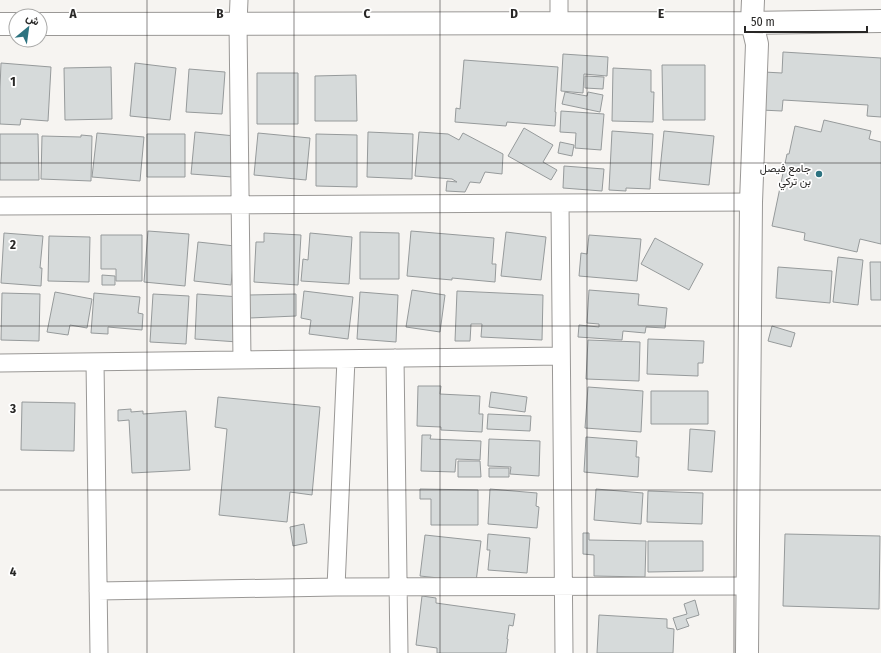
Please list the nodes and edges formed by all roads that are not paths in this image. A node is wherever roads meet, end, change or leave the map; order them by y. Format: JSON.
{"nodes":[{"id":1,"x":239,"y":0,"type":"edge"},
{"id":2,"x":559,"y":0,"type":"edge"},
{"id":3,"x":753,"y":0,"type":"edge"},
{"id":4,"x":881,"y":21,"type":"edge"},
{"id":5,"x":559,"y":23,"type":"junction"},
{"id":6,"x":752,"y":23,"type":"junction"},
{"id":7,"x":48,"y":24,"type":"edge"},
{"id":8,"x":238,"y":24,"type":"junction"},
{"id":9,"x":751,"y":202,"type":"junction"},
{"id":10,"x":560,"y":203,"type":"junction"},
{"id":11,"x":240,"y":205,"type":"junction"},
{"id":12,"x":0,"y":206,"type":"edge"},
{"id":13,"x":561,"y":356,"type":"junction"},
{"id":14,"x":395,"y":358,"type":"junction"},
{"id":15,"x":346,"y":359,"type":"junction"},
{"id":16,"x":242,"y":360,"type":"junction"},
{"id":17,"x":95,"y":362,"type":"junction"},
{"id":18,"x":0,"y":363,"type":"edge"},
{"id":19,"x":564,"y":586,"type":"junction"},
{"id":20,"x":747,"y":586,"type":"junction"},
{"id":21,"x":336,"y":587,"type":"junction"},
{"id":22,"x":397,"y":587,"type":"junction"},
{"id":23,"x":98,"y":591,"type":"junction"},
{"id":24,"x":99,"y":653,"type":"edge"},
{"id":25,"x":399,"y":653,"type":"edge"},
{"id":26,"x":564,"y":653,"type":"edge"},
{"id":27,"x":747,"y":653,"type":"edge"}],
"edges":[{"from":1,"to":8,"type":"street"},
{"from":2,"to":5,"type":"street"},
{"from":3,"to":6,"type":"street"},
{"from":4,"to":6,"type":"street"},
{"from":5,"to":6,"type":"street"},
{"from":5,"to":8,"type":"street"},
{"from":6,"to":9,"type":"street"},
{"from":7,"to":8,"type":"street"},
{"from":8,"to":11,"type":"street"},
{"from":9,"to":10,"type":"street"},
{"from":9,"to":20,"type":"street"},
{"from":10,"to":11,"type":"street"},
{"from":10,"to":13,"type":"street"},
{"from":11,"to":12,"type":"street"},
{"from":11,"to":16,"type":"street"},
{"from":13,"to":14,"type":"street"},
{"from":13,"to":19,"type":"street"},
{"from":14,"to":15,"type":"street"},
{"from":14,"to":22,"type":"street"},
{"from":15,"to":16,"type":"street"},
{"from":15,"to":21,"type":"street"},
{"from":16,"to":17,"type":"street"},
{"from":17,"to":18,"type":"street"},
{"from":17,"to":23,"type":"street"},
{"from":19,"to":20,"type":"street"},
{"from":19,"to":22,"type":"street"},
{"from":19,"to":26,"type":"street"},
{"from":20,"to":27,"type":"street"},
{"from":21,"to":22,"type":"street"},
{"from":21,"to":23,"type":"street"},
{"from":22,"to":25,"type":"street"},
{"from":23,"to":24,"type":"street"}]}
